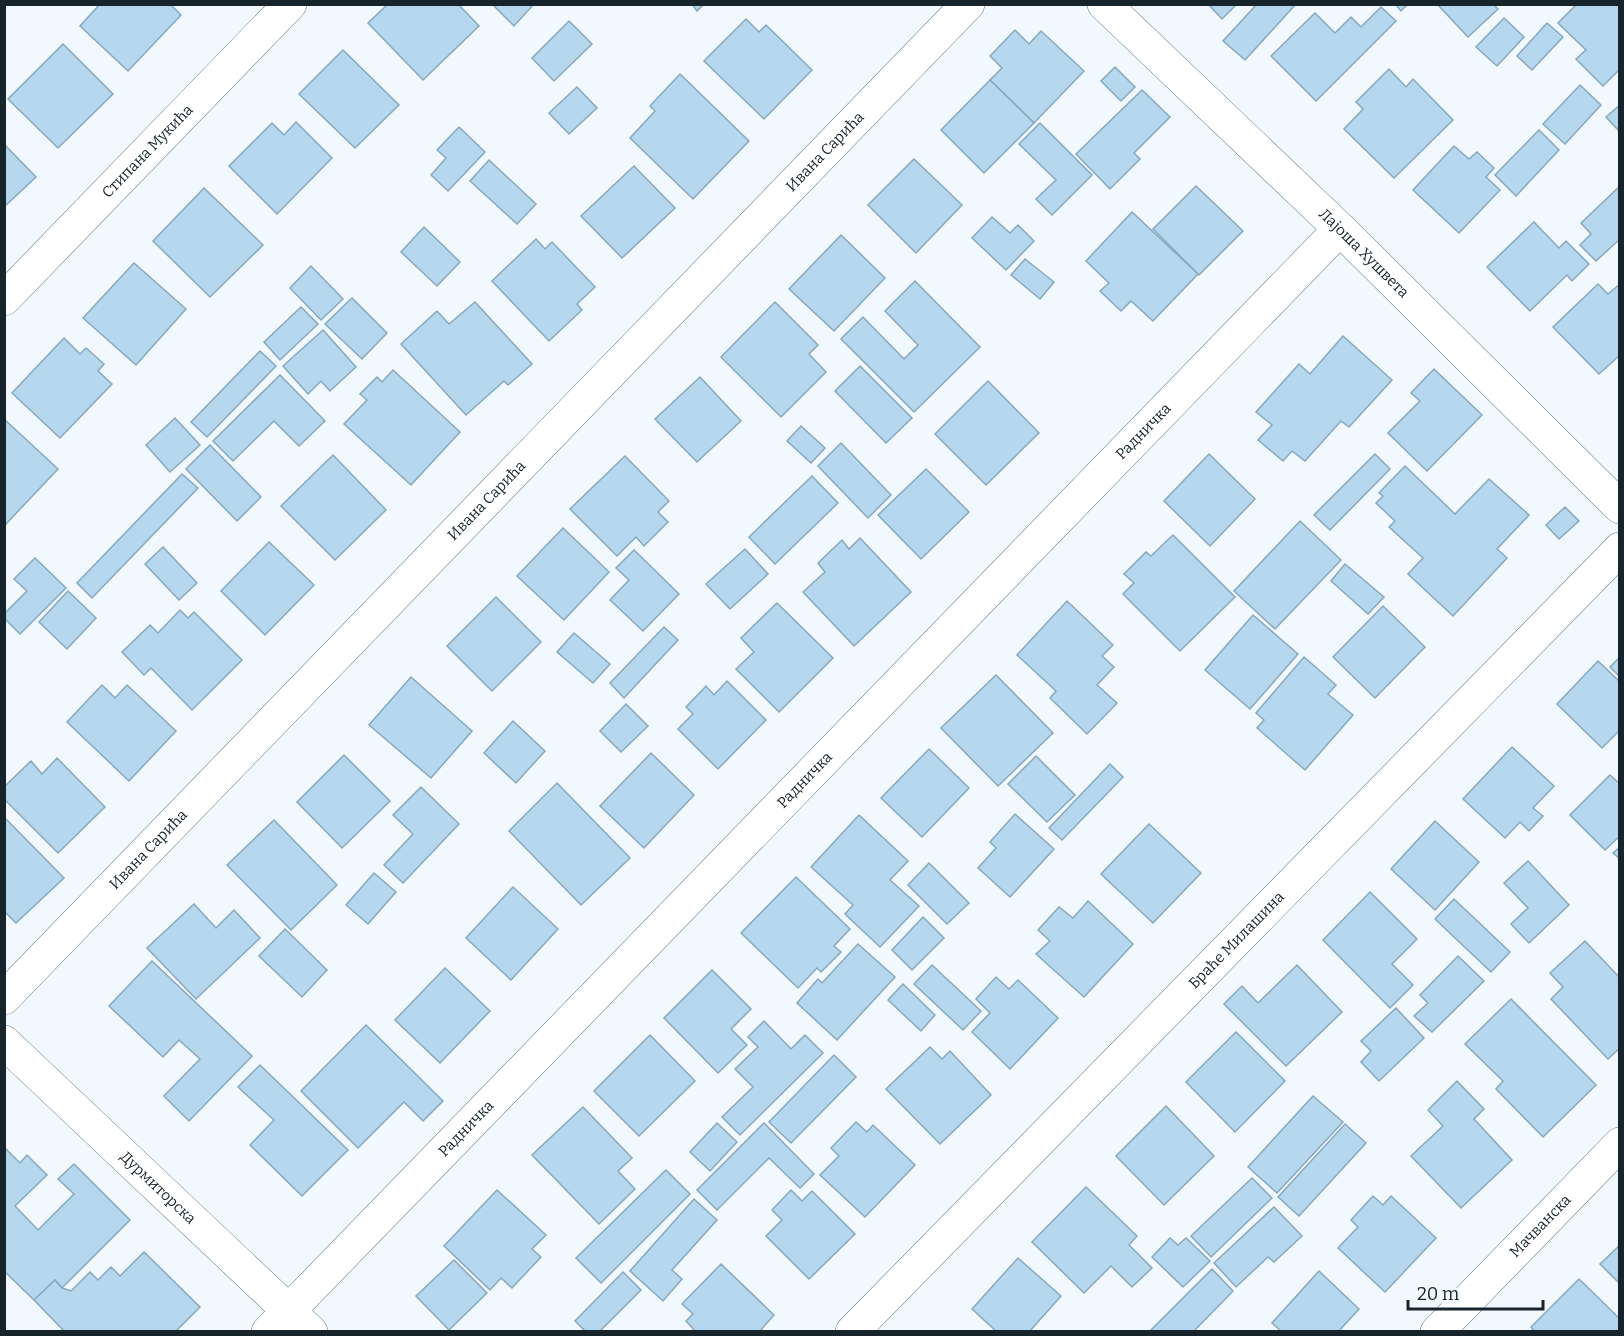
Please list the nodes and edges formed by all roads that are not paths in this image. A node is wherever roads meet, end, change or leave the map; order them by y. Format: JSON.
{"nodes":[{"id":1,"x":290,"y":4,"type":"edge"},
{"id":2,"x":968,"y":4,"type":"edge"},
{"id":3,"x":1104,"y":4,"type":"edge"},
{"id":4,"x":1340,"y":230,"type":"junction"},
{"id":5,"x":4,"y":299,"type":"edge"},
{"id":6,"x":1620,"y":507,"type":"edge"},
{"id":7,"x":1620,"y":549,"type":"edge"},
{"id":8,"x":4,"y":998,"type":"edge"},
{"id":9,"x":4,"y":1042,"type":"edge"},
{"id":10,"x":1620,"y":1144,"type":"edge"},
{"id":11,"x":289,"y":1324,"type":"edge"},
{"id":12,"x":852,"y":1332,"type":"edge"},
{"id":13,"x":1437,"y":1332,"type":"edge"}],
"edges":[{"from":1,"to":5,"type":"street","name":"Стипана Мукића"},
{"from":2,"to":8,"type":"street","name":"Ивана Сарића"},
{"from":3,"to":4,"type":"street","name":"Лајоша Хушвета"},
{"from":4,"to":6,"type":"street","name":"Лајоша Хушвета"},
{"from":4,"to":11,"type":"street","name":"Радничка"},
{"from":7,"to":12,"type":"street","name":"Браће Милашина"},
{"from":9,"to":11,"type":"street","name":"Дурмиторска"},
{"from":10,"to":13,"type":"street","name":"Мачванска"}]}
